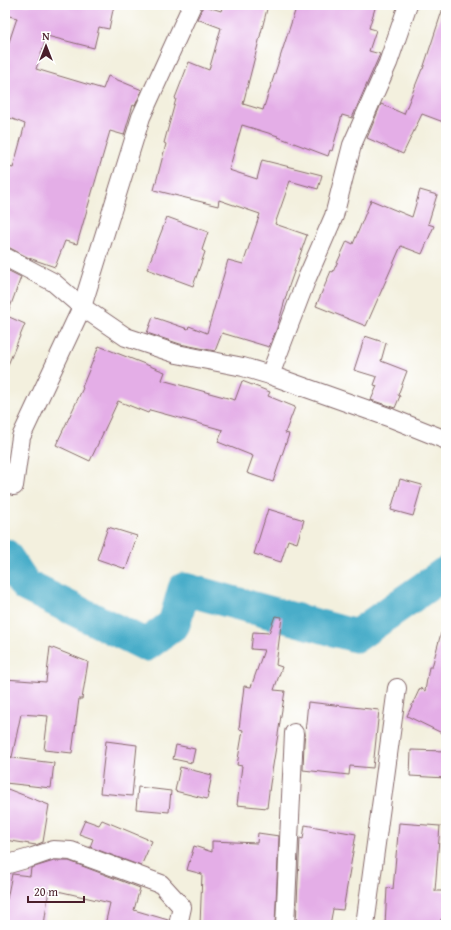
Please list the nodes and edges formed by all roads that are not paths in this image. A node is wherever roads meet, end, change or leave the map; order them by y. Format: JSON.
{"nodes":[{"id":1,"x":192,"y":5,"type":"edge"},
{"id":2,"x":408,"y":5,"type":"edge"},
{"id":3,"x":5,"y":257,"type":"edge"},
{"id":4,"x":82,"y":307,"type":"junction"},
{"id":5,"x":270,"y":375,"type":"junction"},
{"id":6,"x":446,"y":440,"type":"edge"},
{"id":7,"x":14,"y":486,"type":"dead end"},
{"id":8,"x":397,"y":688,"type":"dead end"},
{"id":9,"x":294,"y":733,"type":"dead end"},
{"id":10,"x":5,"y":865,"type":"edge"},
{"id":11,"x":178,"y":925,"type":"edge"},
{"id":12,"x":285,"y":925,"type":"edge"},
{"id":13,"x":365,"y":925,"type":"edge"}],
"edges":[{"from":1,"to":4,"type":"street"},
{"from":2,"to":5,"type":"street"},
{"from":3,"to":4,"type":"street"},
{"from":4,"to":5,"type":"street"},
{"from":4,"to":7,"type":"street"},
{"from":5,"to":6,"type":"street"},
{"from":8,"to":13,"type":"street"},
{"from":9,"to":12,"type":"street"},
{"from":10,"to":11,"type":"street"}]}
